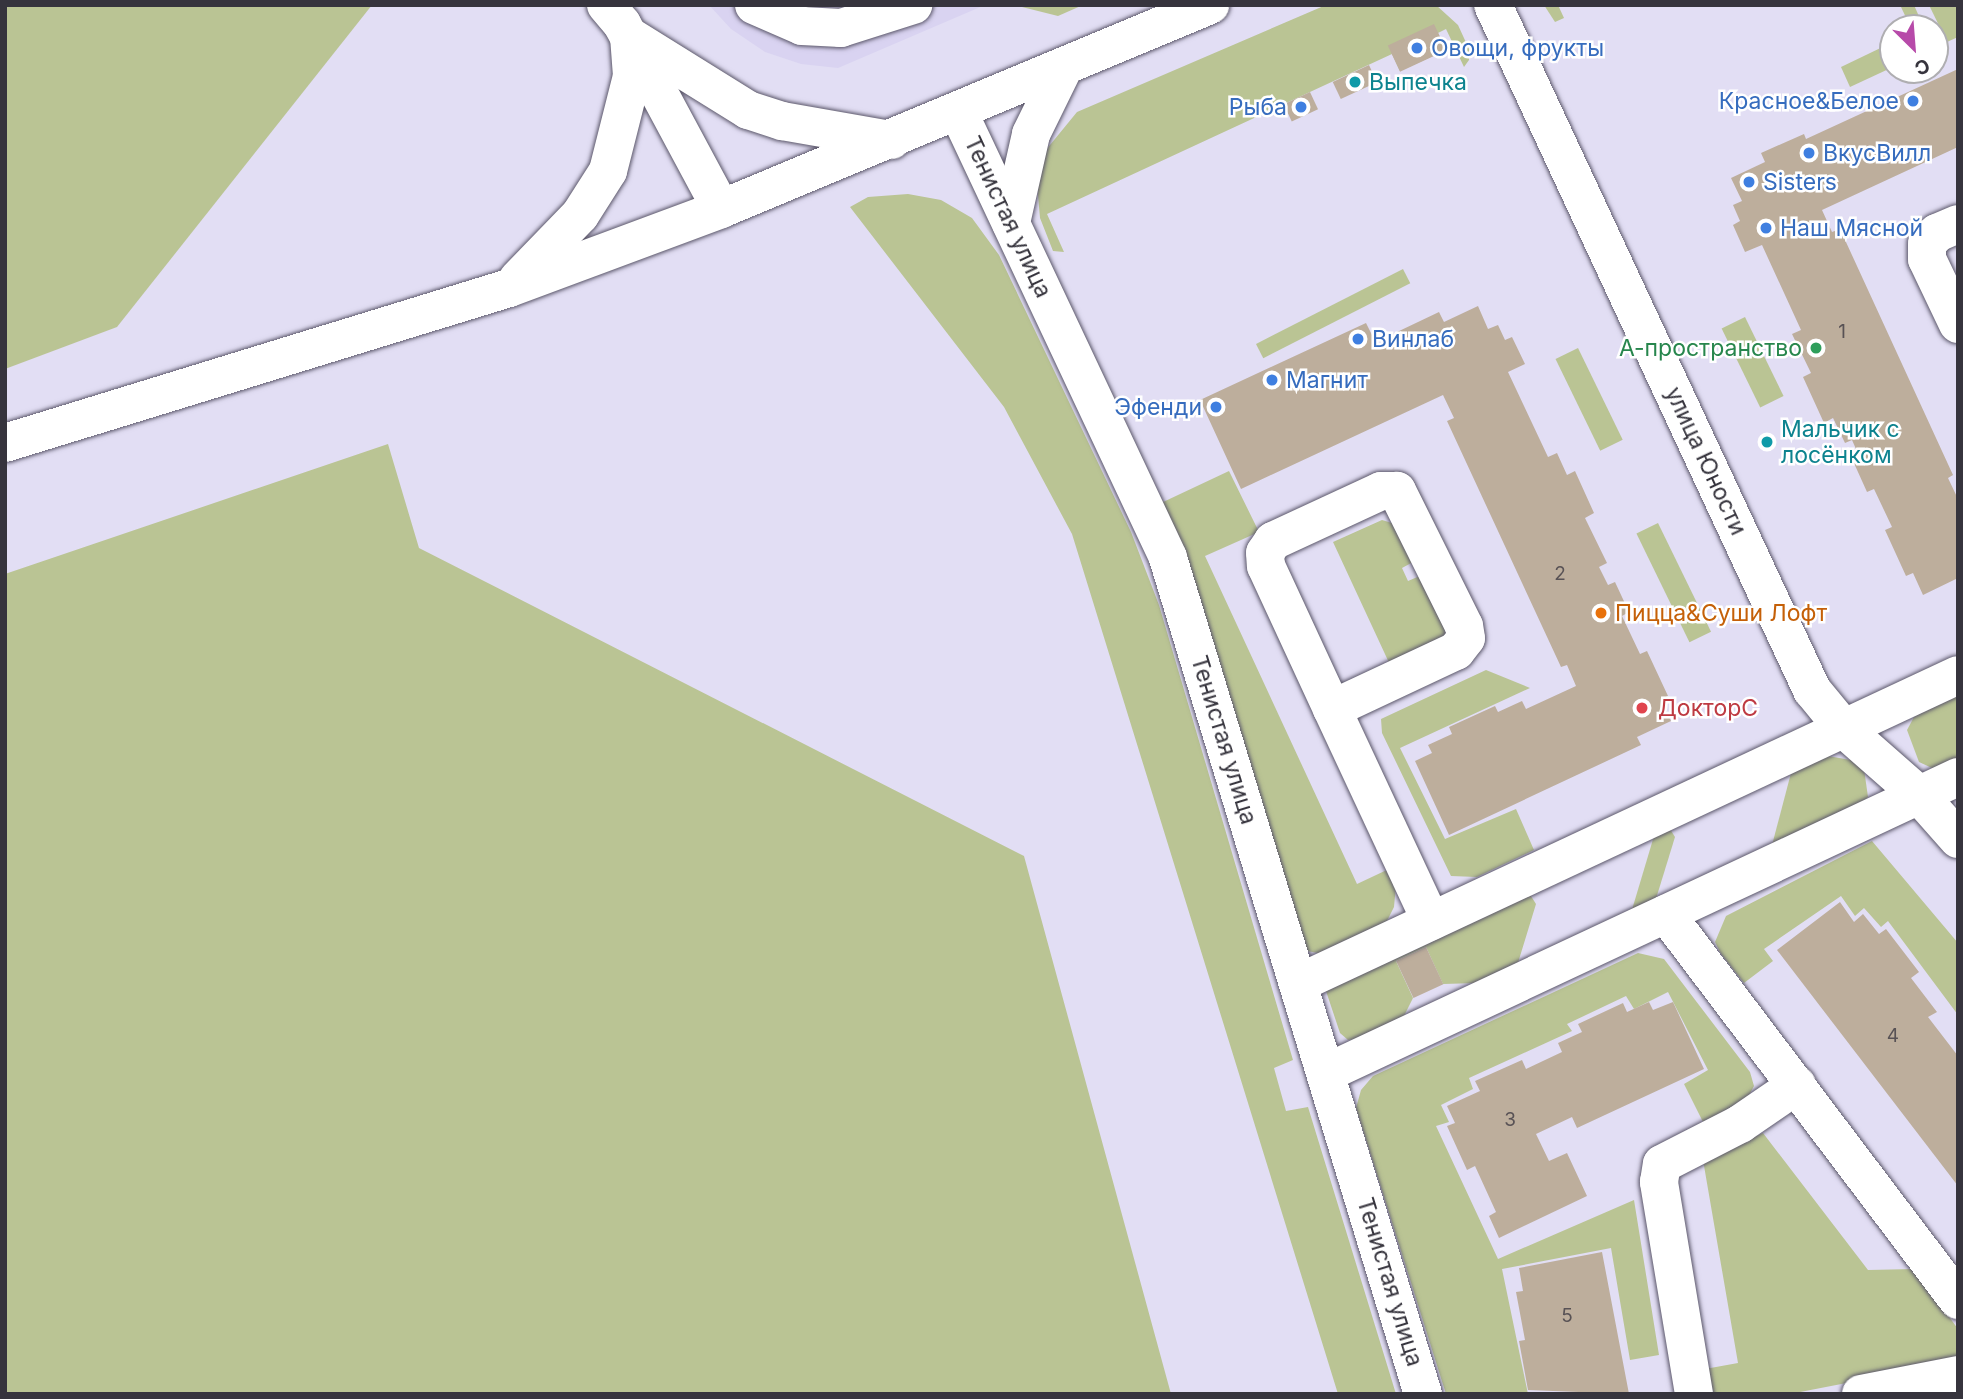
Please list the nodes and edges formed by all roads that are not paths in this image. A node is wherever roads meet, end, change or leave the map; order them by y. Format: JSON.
{"nodes":[{"id":1,"x":606,"y":5,"type":"edge"},
{"id":2,"x":754,"y":5,"type":"edge"},
{"id":3,"x":913,"y":5,"type":"edge"},
{"id":4,"x":1210,"y":5,"type":"edge"},
{"id":5,"x":1493,"y":5,"type":"edge"},
{"id":6,"x":629,"y":36,"type":"junction"},
{"id":7,"x":1064,"y":67,"type":"junction"},
{"id":8,"x":958,"y":111,"type":"junction"},
{"id":9,"x":891,"y":140,"type":"junction"},
{"id":10,"x":721,"y":209,"type":"junction"},
{"id":11,"x":1011,"y":223,"type":"junction"},
{"id":12,"x":1958,"y":223,"type":"edge"},
{"id":13,"x":509,"y":288,"type":"junction"},
{"id":14,"x":1958,"y":324,"type":"edge"},
{"id":15,"x":5,"y":443,"type":"edge"},
{"id":16,"x":1958,"y":676,"type":"edge"},
{"id":17,"x":1332,"y":709,"type":"junction"},
{"id":18,"x":1844,"y":729,"type":"junction"},
{"id":19,"x":1958,"y":777,"type":"edge"},
{"id":20,"x":1919,"y":796,"type":"junction"},
{"id":21,"x":1958,"y":839,"type":"edge"},
{"id":22,"x":1666,"y":914,"type":"junction"},
{"id":23,"x":1431,"y":921,"type":"junction"},
{"id":24,"x":1299,"y":983,"type":"junction"},
{"id":25,"x":1326,"y":1073,"type":"junction"},
{"id":26,"x":1797,"y":1085,"type":"junction"},
{"id":27,"x":1958,"y":1300,"type":"edge"},
{"id":28,"x":1958,"y":1375,"type":"edge"},
{"id":29,"x":1423,"y":1394,"type":"edge"},
{"id":30,"x":1694,"y":1394,"type":"edge"},
{"id":31,"x":1861,"y":1394,"type":"edge"}],
"edges":[{"from":1,"to":6,"type":"street"},
{"from":2,"to":3,"type":"street"},
{"from":4,"to":7,"type":"street"},
{"from":5,"to":18,"type":"street","name":"улица Юности"},
{"from":6,"to":9,"type":"street"},
{"from":6,"to":10,"type":"street"},
{"from":6,"to":13,"type":"street"},
{"from":7,"to":8,"type":"street"},
{"from":7,"to":11,"type":"street"},
{"from":8,"to":9,"type":"street"},
{"from":8,"to":11,"type":"street","name":"Тенистая улица"},
{"from":9,"to":10,"type":"street"},
{"from":10,"to":13,"type":"street"},
{"from":11,"to":24,"type":"street","name":"Тенистая улица"},
{"from":12,"to":14,"type":"street"},
{"from":13,"to":15,"type":"street"},
{"from":16,"to":18,"type":"street"},
{"from":17,"to":17,"type":"street"},
{"from":17,"to":23,"type":"street"},
{"from":18,"to":20,"type":"street","name":"улица Юности"},
{"from":18,"to":23,"type":"street"},
{"from":19,"to":20,"type":"street"},
{"from":20,"to":21,"type":"street","name":"улица Юности"},
{"from":20,"to":22,"type":"street"},
{"from":22,"to":25,"type":"street"},
{"from":22,"to":26,"type":"street"},
{"from":23,"to":24,"type":"street"},
{"from":24,"to":25,"type":"street","name":"Тенистая улица"},
{"from":25,"to":29,"type":"street","name":"Тенистая улица"},
{"from":26,"to":27,"type":"street"},
{"from":26,"to":30,"type":"street"},
{"from":28,"to":31,"type":"street"}]}
